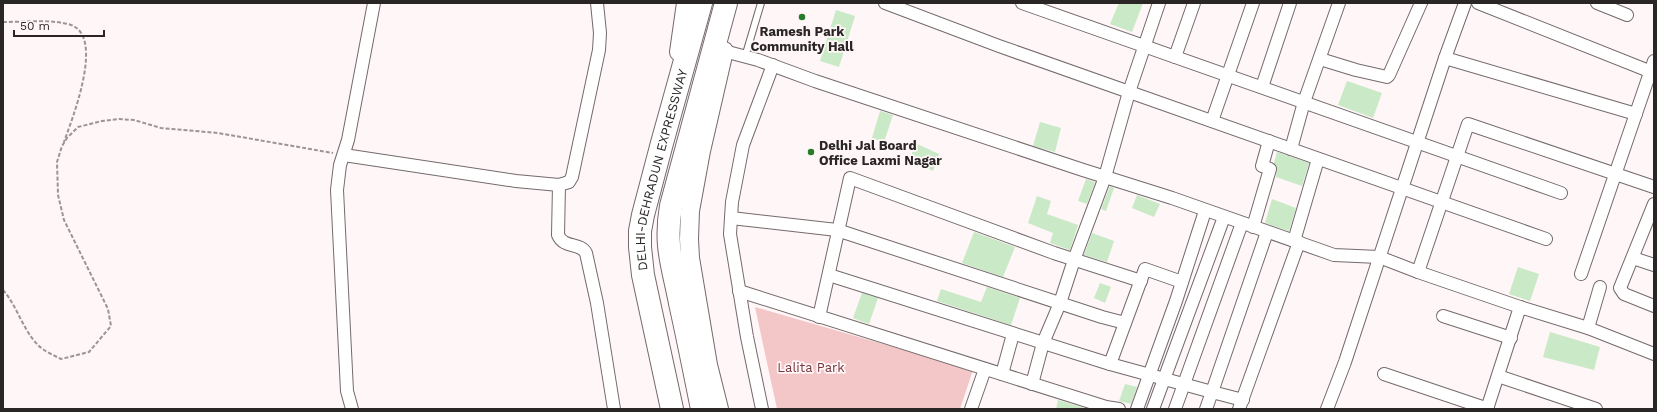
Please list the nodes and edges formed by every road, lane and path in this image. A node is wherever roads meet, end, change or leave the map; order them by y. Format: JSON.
{"nodes":[{"id":1,"x":374,"y":3,"type":"edge"},
{"id":2,"x":597,"y":3,"type":"edge"},
{"id":3,"x":686,"y":3,"type":"edge"},
{"id":4,"x":701,"y":3,"type":"edge"},
{"id":5,"x":726,"y":3,"type":"edge"},
{"id":6,"x":761,"y":3,"type":"edge"},
{"id":7,"x":885,"y":3,"type":"edge"},
{"id":8,"x":1022,"y":3,"type":"edge"},
{"id":9,"x":1159,"y":3,"type":"edge"},
{"id":10,"x":1194,"y":3,"type":"edge"},
{"id":11,"x":1252,"y":3,"type":"edge"},
{"id":12,"x":1290,"y":3,"type":"edge"},
{"id":13,"x":1339,"y":3,"type":"edge"},
{"id":14,"x":1421,"y":3,"type":"edge"},
{"id":15,"x":1466,"y":3,"type":"edge"},
{"id":16,"x":1478,"y":3,"type":"edge"},
{"id":17,"x":1597,"y":3,"type":"edge"},
{"id":18,"x":1627,"y":15,"type":"dead end"},
{"id":19,"x":3,"y":22,"type":"edge"},
{"id":20,"x":1145,"y":46,"type":"junction"},
{"id":21,"x":719,"y":49,"type":"junction"},
{"id":22,"x":745,"y":57,"type":"junction"},
{"id":23,"x":1175,"y":57,"type":"junction"},
{"id":24,"x":1320,"y":58,"type":"junction"},
{"id":25,"x":1445,"y":58,"type":"junction"},
{"id":26,"x":773,"y":65,"type":"junction"},
{"id":27,"x":1653,"y":69,"type":"edge"},
{"id":28,"x":1228,"y":75,"type":"junction"},
{"id":29,"x":1262,"y":87,"type":"junction"},
{"id":30,"x":1129,"y":92,"type":"junction"},
{"id":31,"x":1304,"y":102,"type":"junction"},
{"id":32,"x":673,"y":105,"type":"junction"},
{"id":33,"x":1636,"y":114,"type":"junction"},
{"id":34,"x":1212,"y":121,"type":"junction"},
{"id":35,"x":1269,"y":141,"type":"junction"},
{"id":36,"x":1417,"y":142,"type":"junction"},
{"id":37,"x":62,"y":146,"type":"junction"},
{"id":38,"x":1291,"y":149,"type":"junction"},
{"id":39,"x":344,"y":155,"type":"junction"},
{"id":40,"x":1457,"y":156,"type":"junction"},
{"id":41,"x":1318,"y":159,"type":"junction"},
{"id":42,"x":1615,"y":174,"type":"junction"},
{"id":43,"x":1105,"y":177,"type":"junction"},
{"id":44,"x":559,"y":185,"type":"junction"},
{"id":45,"x":1654,"y":187,"type":"edge"},
{"id":46,"x":1402,"y":188,"type":"junction"},
{"id":47,"x":1562,"y":193,"type":"dead end"},
{"id":48,"x":1442,"y":202,"type":"junction"},
{"id":49,"x":1654,"y":204,"type":"edge"},
{"id":50,"x":1205,"y":210,"type":"junction"},
{"id":51,"x":1224,"y":217,"type":"junction"},
{"id":52,"x":731,"y":218,"type":"junction"},
{"id":53,"x":1248,"y":225,"type":"junction"},
{"id":54,"x":837,"y":230,"type":"junction"},
{"id":55,"x":1267,"y":232,"type":"junction"},
{"id":56,"x":1546,"y":239,"type":"dead end"},
{"id":57,"x":1296,"y":241,"type":"junction"},
{"id":58,"x":1379,"y":257,"type":"junction"},
{"id":59,"x":1632,"y":258,"type":"junction"},
{"id":60,"x":1074,"y":260,"type":"junction"},
{"id":61,"x":1654,"y":264,"type":"edge"},
{"id":62,"x":1418,"y":272,"type":"junction"},
{"id":63,"x":1581,"y":274,"type":"dead end"},
{"id":64,"x":829,"y":275,"type":"junction"},
{"id":65,"x":1141,"y":281,"type":"junction"},
{"id":66,"x":1182,"y":282,"type":"junction"},
{"id":67,"x":1600,"y":287,"type":"dead end"},
{"id":68,"x":3,"y":290,"type":"edge"},
{"id":69,"x":739,"y":291,"type":"junction"},
{"id":70,"x":1060,"y":303,"type":"junction"},
{"id":71,"x":1654,"y":306,"type":"edge"},
{"id":72,"x":1520,"y":307,"type":"junction"},
{"id":73,"x":1443,"y":316,"type":"dead end"},
{"id":74,"x":819,"y":317,"type":"junction"},
{"id":75,"x":1125,"y":323,"type":"junction"},
{"id":76,"x":1588,"y":328,"type":"junction"},
{"id":77,"x":1013,"y":334,"type":"junction"},
{"id":78,"x":1511,"y":338,"type":"junction"},
{"id":79,"x":1043,"y":343,"type":"junction"},
{"id":80,"x":1654,"y":354,"type":"edge"},
{"id":81,"x":1110,"y":364,"type":"junction"},
{"id":82,"x":985,"y":369,"type":"junction"},
{"id":83,"x":1002,"y":374,"type":"junction"},
{"id":84,"x":1384,"y":374,"type":"dead end"},
{"id":85,"x":1149,"y":375,"type":"junction"},
{"id":86,"x":1498,"y":376,"type":"junction"},
{"id":87,"x":1165,"y":379,"type":"junction"},
{"id":88,"x":1032,"y":384,"type":"junction"},
{"id":89,"x":1184,"y":384,"type":"junction"},
{"id":90,"x":1212,"y":392,"type":"junction"},
{"id":91,"x":1241,"y":405,"type":"edge"},
{"id":92,"x":352,"y":409,"type":"edge"},
{"id":93,"x":614,"y":409,"type":"edge"},
{"id":94,"x":672,"y":409,"type":"edge"},
{"id":95,"x":702,"y":409,"type":"edge"},
{"id":96,"x":719,"y":409,"type":"edge"},
{"id":97,"x":762,"y":409,"type":"edge"},
{"id":98,"x":971,"y":409,"type":"edge"},
{"id":99,"x":1119,"y":409,"type":"edge"},
{"id":100,"x":1137,"y":409,"type":"edge"},
{"id":101,"x":1153,"y":409,"type":"edge"},
{"id":102,"x":1175,"y":409,"type":"edge"},
{"id":103,"x":1206,"y":409,"type":"edge"},
{"id":104,"x":1328,"y":409,"type":"edge"},
{"id":105,"x":1488,"y":409,"type":"edge"},
{"id":106,"x":1596,"y":409,"type":"edge"}],
"edges":[{"from":1,"to":39,"type":"street"},
{"from":2,"to":44,"type":"street"},
{"from":3,"to":32,"type":"street"},
{"from":4,"to":32,"type":"highway","name":"DELHI-DEHRADUN EXPRESSWAY"},
{"from":5,"to":21,"type":"highway","name":"DELHI-DEHRADUN EXPRESSWAY"},
{"from":6,"to":22,"type":"lane"},
{"from":7,"to":30,"type":"street"},
{"from":8,"to":20,"type":"street"},
{"from":9,"to":20,"type":"street"},
{"from":10,"to":23,"type":"street"},
{"from":11,"to":28,"type":"street"},
{"from":12,"to":29,"type":"street"},
{"from":13,"to":24,"type":"street"},
{"from":14,"to":24,"type":"street"},
{"from":15,"to":25,"type":"street"},
{"from":16,"to":27,"type":"street"},
{"from":17,"to":18,"type":"street"},
{"from":19,"to":37,"type":"path"},
{"from":20,"to":23,"type":"street"},
{"from":20,"to":30,"type":"street"},
{"from":21,"to":22,"type":"street"},
{"from":21,"to":95,"type":"highway","name":"DELHI-DEHRADUN EXPRESSWAY"},
{"from":21,"to":96,"type":"street"},
{"from":22,"to":26,"type":"street"},
{"from":23,"to":28,"type":"street"},
{"from":24,"to":31,"type":"street"},
{"from":25,"to":33,"type":"street"},
{"from":25,"to":36,"type":"street"},
{"from":26,"to":43,"type":"street"},
{"from":26,"to":52,"type":"street"},
{"from":27,"to":33,"type":"street"},
{"from":28,"to":29,"type":"street"},
{"from":28,"to":34,"type":"street"},
{"from":29,"to":31,"type":"street"},
{"from":30,"to":34,"type":"street"},
{"from":30,"to":43,"type":"street"},
{"from":31,"to":36,"type":"street"},
{"from":31,"to":38,"type":"street"},
{"from":32,"to":94,"type":"highway","name":"DELHI-DEHRADUN EXPRESSWAY"},
{"from":33,"to":42,"type":"street"},
{"from":34,"to":35,"type":"street"},
{"from":35,"to":38,"type":"street"},
{"from":35,"to":53,"type":"street"},
{"from":36,"to":40,"type":"street"},
{"from":36,"to":46,"type":"street"},
{"from":37,"to":39,"type":"path"},
{"from":37,"to":68,"type":"path"},
{"from":38,"to":41,"type":"street"},
{"from":39,"to":44,"type":"street"},
{"from":39,"to":92,"type":"street"},
{"from":40,"to":42,"type":"street"},
{"from":40,"to":47,"type":"street"},
{"from":40,"to":48,"type":"street"},
{"from":41,"to":46,"type":"street"},
{"from":41,"to":57,"type":"street"},
{"from":42,"to":45,"type":"street"},
{"from":42,"to":63,"type":"street"},
{"from":43,"to":50,"type":"street"},
{"from":43,"to":60,"type":"street"},
{"from":44,"to":93,"type":"street"},
{"from":46,"to":48,"type":"street"},
{"from":46,"to":58,"type":"street"},
{"from":48,"to":56,"type":"street"},
{"from":48,"to":62,"type":"street"},
{"from":49,"to":59,"type":"street"},
{"from":50,"to":51,"type":"street"},
{"from":50,"to":66,"type":"street"},
{"from":51,"to":53,"type":"street"},
{"from":51,"to":87,"type":"street"},
{"from":52,"to":54,"type":"street"},
{"from":52,"to":69,"type":"street"},
{"from":53,"to":55,"type":"street"},
{"from":53,"to":89,"type":"street"},
{"from":54,"to":60,"type":"street"},
{"from":54,"to":64,"type":"street"},
{"from":54,"to":70,"type":"street"},
{"from":55,"to":57,"type":"street"},
{"from":55,"to":90,"type":"street"},
{"from":57,"to":58,"type":"street"},
{"from":57,"to":91,"type":"street"},
{"from":58,"to":62,"type":"street"},
{"from":58,"to":104,"type":"street"},
{"from":59,"to":61,"type":"street"},
{"from":59,"to":71,"type":"street"},
{"from":60,"to":65,"type":"street"},
{"from":60,"to":70,"type":"street"},
{"from":62,"to":72,"type":"street"},
{"from":64,"to":74,"type":"street"},
{"from":64,"to":77,"type":"street"},
{"from":65,"to":66,"type":"street"},
{"from":65,"to":75,"type":"street"},
{"from":66,"to":85,"type":"street"},
{"from":67,"to":76,"type":"street"},
{"from":69,"to":74,"type":"street"},
{"from":69,"to":97,"type":"street"},
{"from":70,"to":75,"type":"street"},
{"from":70,"to":79,"type":"street"},
{"from":72,"to":76,"type":"street"},
{"from":72,"to":78,"type":"street"},
{"from":73,"to":78,"type":"street"},
{"from":74,"to":82,"type":"street"},
{"from":75,"to":81,"type":"street"},
{"from":76,"to":80,"type":"street"},
{"from":77,"to":79,"type":"street"},
{"from":77,"to":83,"type":"street"},
{"from":78,"to":86,"type":"street"},
{"from":79,"to":81,"type":"street"},
{"from":79,"to":88,"type":"street"},
{"from":81,"to":85,"type":"street"},
{"from":82,"to":83,"type":"street"},
{"from":82,"to":98,"type":"street"},
{"from":83,"to":88,"type":"street"},
{"from":84,"to":105,"type":"street"},
{"from":85,"to":87,"type":"street"},
{"from":85,"to":100,"type":"street"},
{"from":86,"to":105,"type":"street"},
{"from":86,"to":106,"type":"street"},
{"from":87,"to":89,"type":"street"},
{"from":87,"to":101,"type":"street"},
{"from":88,"to":99,"type":"street"},
{"from":89,"to":90,"type":"street"},
{"from":89,"to":102,"type":"street"},
{"from":90,"to":91,"type":"street"},
{"from":90,"to":103,"type":"street"}]}
